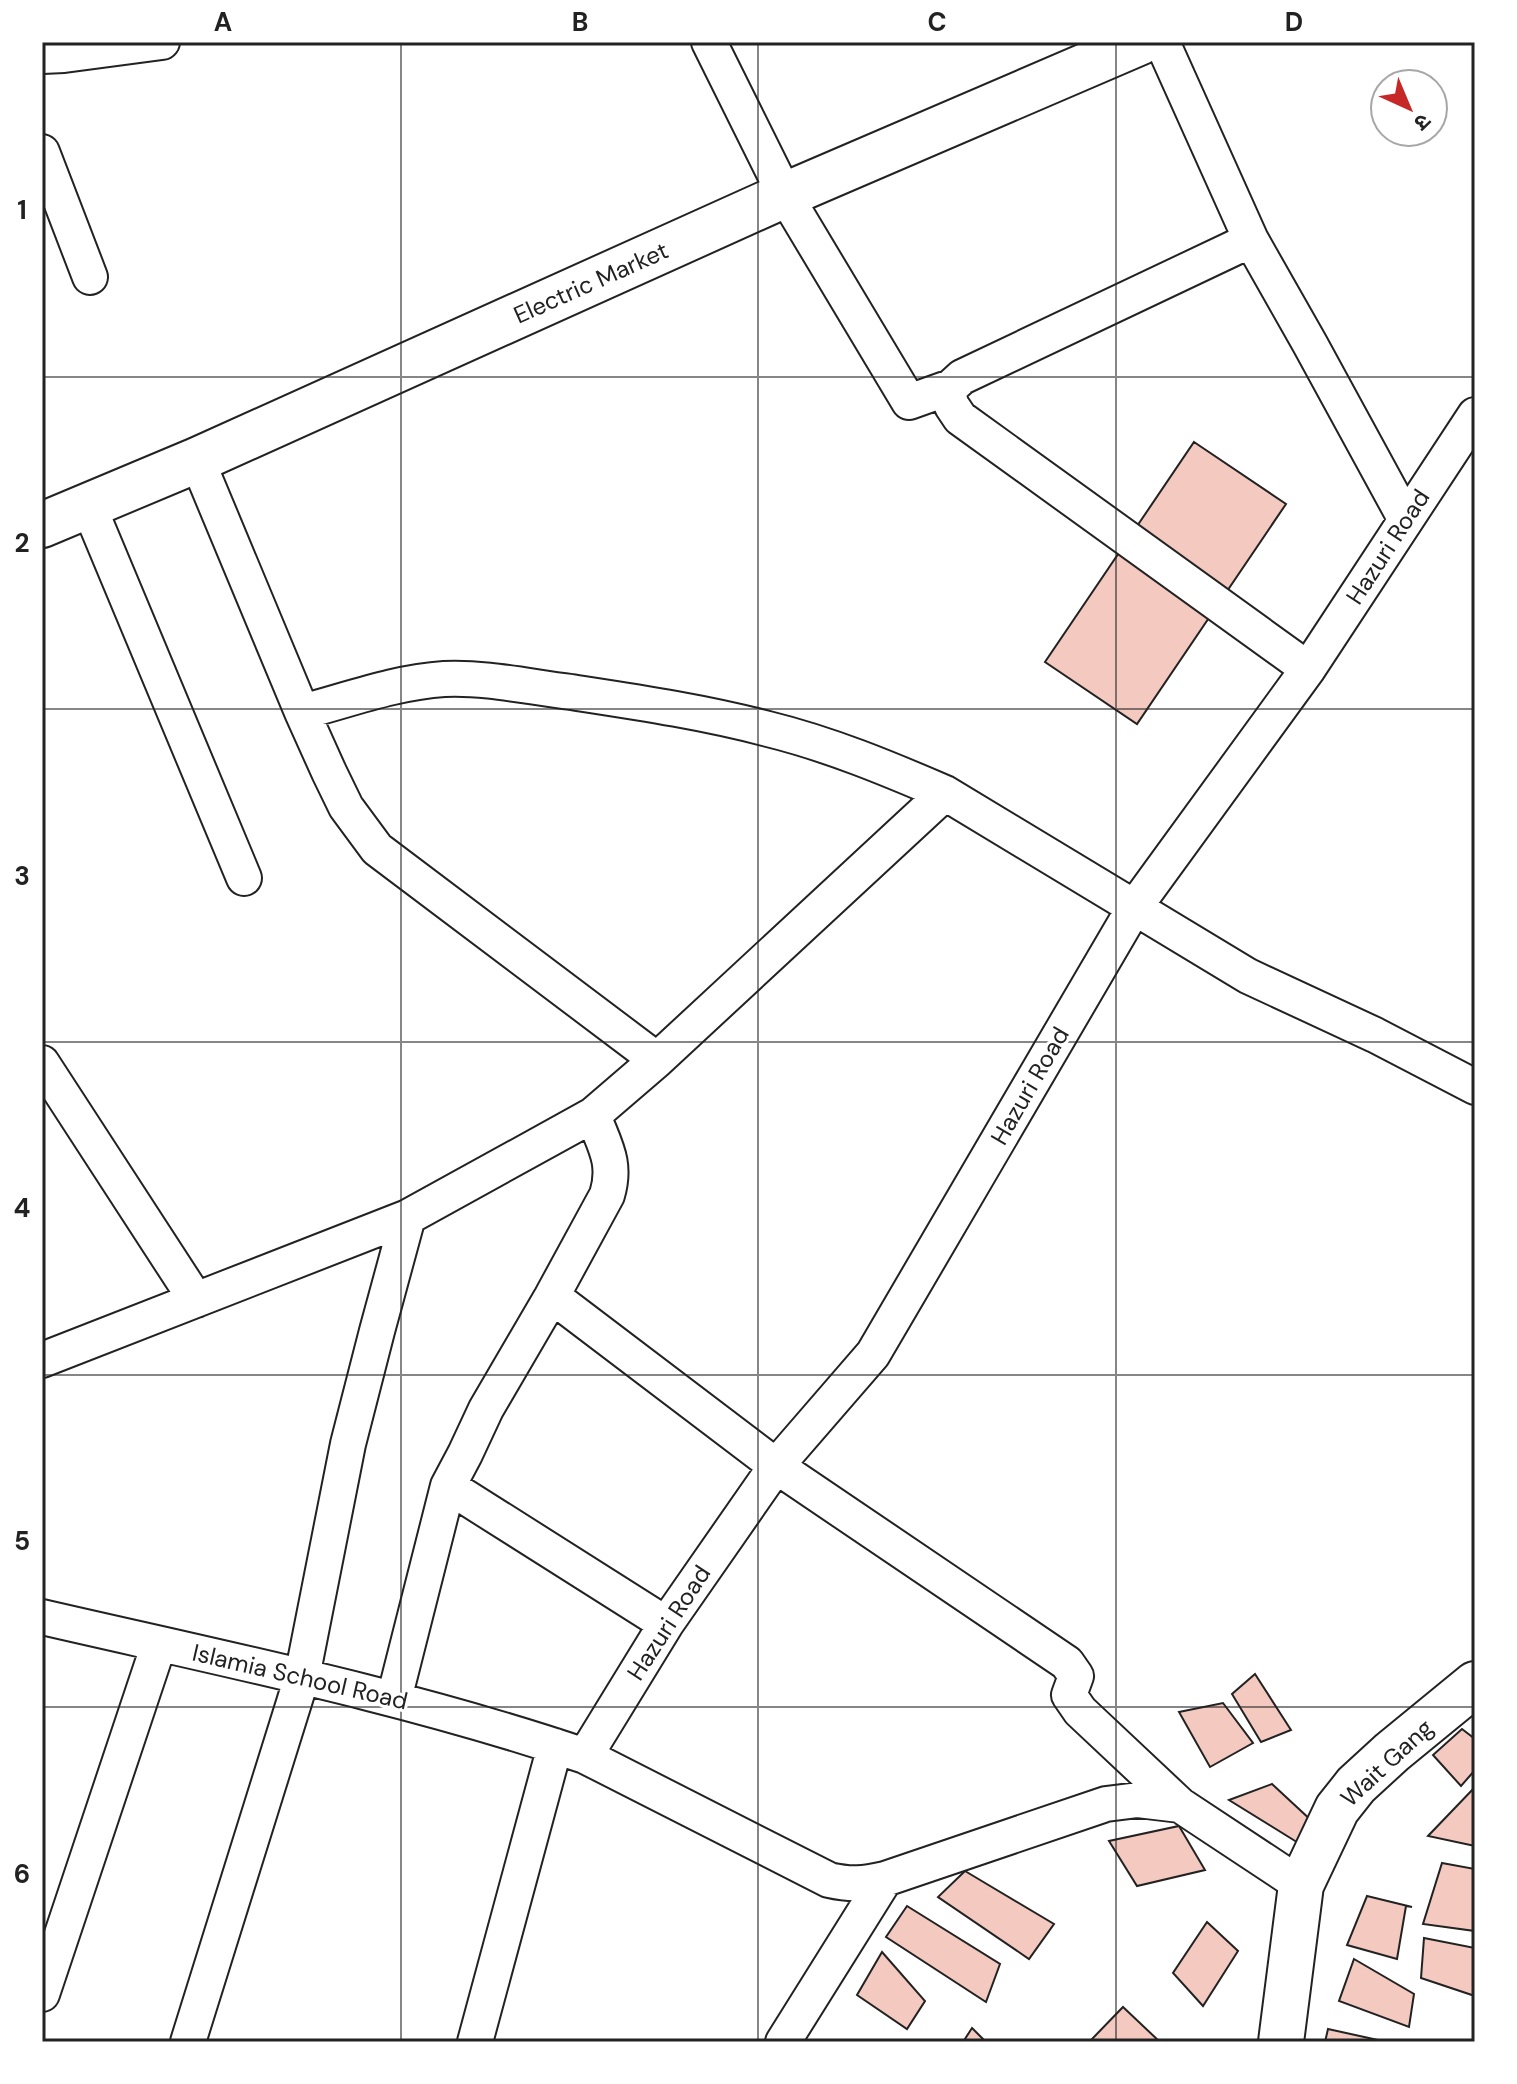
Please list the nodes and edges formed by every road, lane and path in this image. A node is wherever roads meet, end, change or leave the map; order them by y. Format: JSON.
{"nodes":[{"id":1,"x":162,"y":42,"type":"edge"},
{"id":2,"x":709,"y":42,"type":"edge"},
{"id":3,"x":1141,"y":42,"type":"edge"},
{"id":4,"x":1162,"y":42,"type":"edge"},
{"id":5,"x":42,"y":56,"type":"edge"},
{"id":6,"x":42,"y":152,"type":"edge"},
{"id":7,"x":785,"y":195,"type":"junction"},
{"id":8,"x":1251,"y":240,"type":"junction"},
{"id":9,"x":90,"y":277,"type":"dead end"},
{"id":10,"x":951,"y":387,"type":"junction"},
{"id":11,"x":1475,"y":415,"type":"edge"},
{"id":12,"x":197,"y":460,"type":"junction"},
{"id":13,"x":89,"y":507,"type":"junction"},
{"id":14,"x":1406,"y":520,"type":"junction"},
{"id":15,"x":42,"y":525,"type":"edge"},
{"id":16,"x":1308,"y":669,"type":"junction"},
{"id":17,"x":302,"y":712,"type":"junction"},
{"id":18,"x":945,"y":793,"type":"junction"},
{"id":19,"x":244,"y":878,"type":"dead end"},
{"id":20,"x":1134,"y":908,"type":"junction"},
{"id":21,"x":657,"y":1060,"type":"junction"},
{"id":22,"x":42,"y":1063,"type":"edge"},
{"id":23,"x":1475,"y":1087,"type":"edge"},
{"id":24,"x":593,"y":1115,"type":"junction"},
{"id":25,"x":408,"y":1217,"type":"junction"},
{"id":26,"x":552,"y":1296,"type":"junction"},
{"id":27,"x":196,"y":1300,"type":"junction"},
{"id":28,"x":42,"y":1360,"type":"edge"},
{"id":29,"x":776,"y":1466,"type":"junction"},
{"id":30,"x":448,"y":1486,"type":"junction"},
{"id":31,"x":42,"y":1617,"type":"edge"},
{"id":32,"x":666,"y":1624,"type":"junction"},
{"id":33,"x":159,"y":1644,"type":"junction"},
{"id":34,"x":302,"y":1677,"type":"junction"},
{"id":35,"x":1475,"y":1684,"type":"edge"},
{"id":36,"x":394,"y":1699,"type":"junction"},
{"id":37,"x":570,"y":1751,"type":"junction"},
{"id":38,"x":1180,"y":1805,"type":"junction"},
{"id":39,"x":885,"y":1879,"type":"junction"},
{"id":40,"x":1301,"y":1885,"type":"junction"},
{"id":41,"x":42,"y":1994,"type":"edge"},
{"id":42,"x":188,"y":2042,"type":"edge"},
{"id":43,"x":475,"y":2042,"type":"edge"},
{"id":44,"x":783,"y":2042,"type":"edge"},
{"id":45,"x":1281,"y":2042,"type":"edge"}],
"edges":[{"from":1,"to":5,"type":"street"},
{"from":2,"to":7,"type":"street"},
{"from":3,"to":7,"type":"street","name":"Electric Market"},
{"from":4,"to":8,"type":"street"},
{"from":6,"to":9,"type":"street"},
{"from":7,"to":10,"type":"street"},
{"from":7,"to":12,"type":"street","name":"Electric Market"},
{"from":8,"to":10,"type":"street"},
{"from":8,"to":14,"type":"street"},
{"from":10,"to":16,"type":"street"},
{"from":11,"to":14,"type":"street","name":"Hazuri Road"},
{"from":12,"to":13,"type":"street","name":"Electric Market"},
{"from":12,"to":17,"type":"street"},
{"from":13,"to":15,"type":"street","name":"Electric Market"},
{"from":13,"to":19,"type":"street"},
{"from":14,"to":16,"type":"street","name":"Hazuri Road"},
{"from":16,"to":20,"type":"street","name":"Hazuri Road"},
{"from":17,"to":18,"type":"street"},
{"from":17,"to":21,"type":"street"},
{"from":18,"to":20,"type":"street"},
{"from":18,"to":21,"type":"street"},
{"from":20,"to":23,"type":"street"},
{"from":20,"to":29,"type":"street","name":"Hazuri Road"},
{"from":21,"to":24,"type":"street"},
{"from":22,"to":27,"type":"street"},
{"from":24,"to":25,"type":"street"},
{"from":24,"to":26,"type":"street"},
{"from":25,"to":27,"type":"street"},
{"from":25,"to":34,"type":"street"},
{"from":26,"to":29,"type":"street"},
{"from":26,"to":30,"type":"street"},
{"from":27,"to":28,"type":"street"},
{"from":29,"to":32,"type":"street","name":"Hazuri Road"},
{"from":29,"to":38,"type":"street"},
{"from":30,"to":32,"type":"street"},
{"from":30,"to":36,"type":"street"},
{"from":31,"to":33,"type":"street","name":"Islamia School Road"},
{"from":32,"to":37,"type":"street","name":"Hazuri Road"},
{"from":33,"to":34,"type":"street","name":"Islamia School Road"},
{"from":33,"to":41,"type":"street"},
{"from":34,"to":36,"type":"street","name":"Islamia School Road"},
{"from":34,"to":42,"type":"street"},
{"from":35,"to":40,"type":"street","name":"Wait Gang"},
{"from":36,"to":37,"type":"street","name":"Islamia School Road"},
{"from":37,"to":39,"type":"street","name":"Islamia School Road"},
{"from":37,"to":43,"type":"street","name":"Hazuri Road"},
{"from":38,"to":39,"type":"street","name":"Islamia School Road"},
{"from":38,"to":40,"type":"street"},
{"from":39,"to":44,"type":"street"},
{"from":40,"to":45,"type":"street","name":"Wait Gang"}]}
